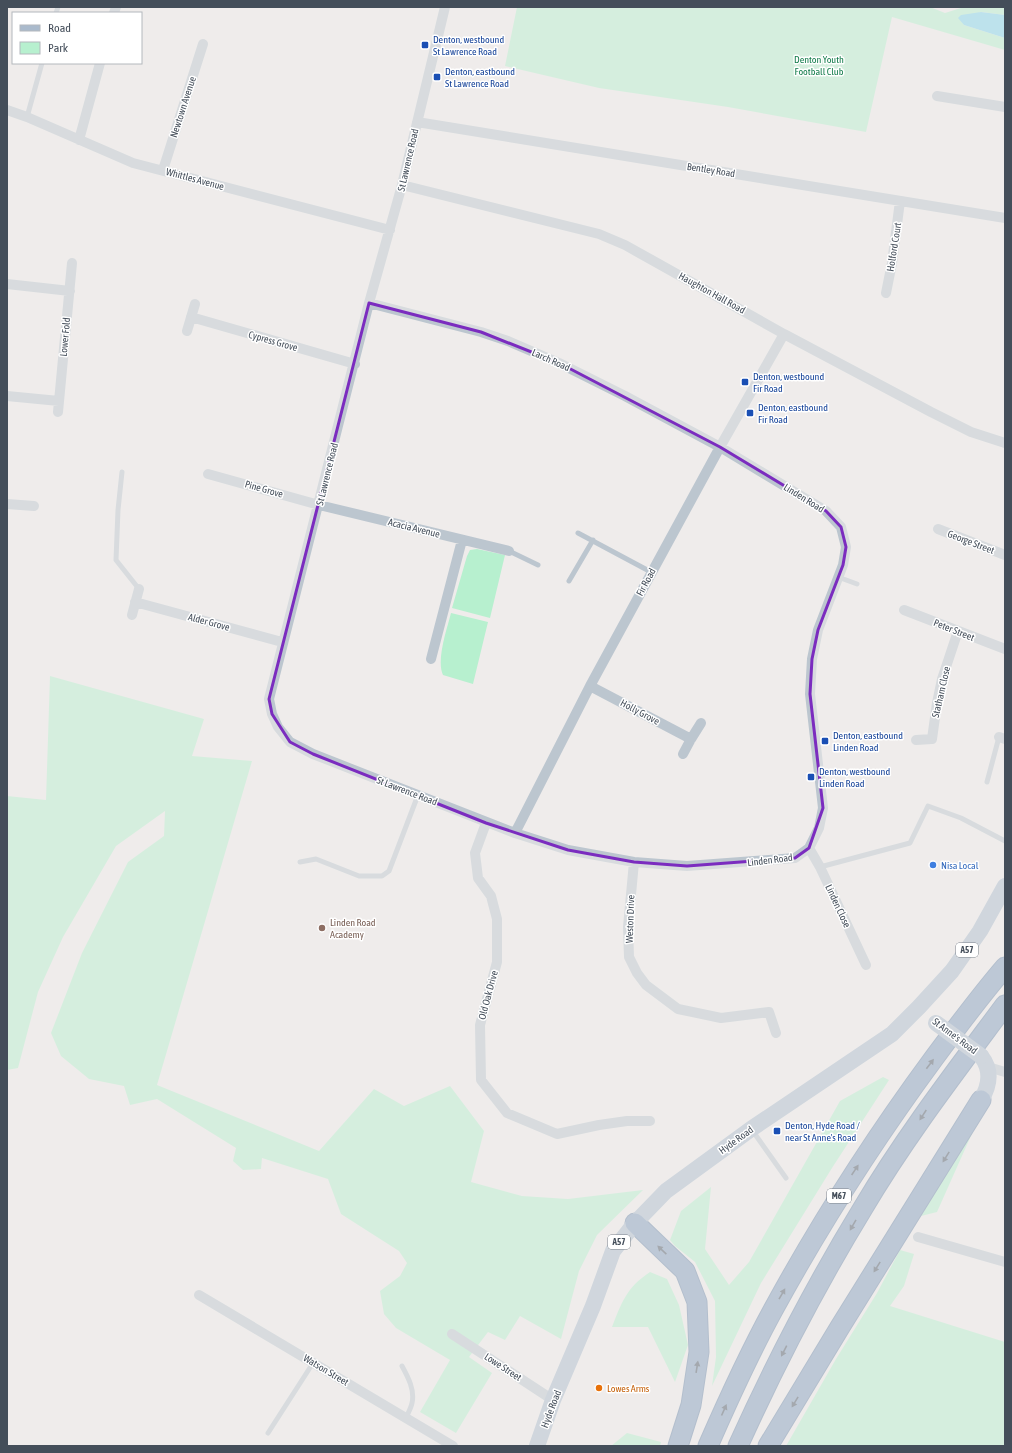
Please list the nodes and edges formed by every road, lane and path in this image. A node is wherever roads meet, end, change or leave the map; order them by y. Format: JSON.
{"nodes":[{"id":1,"x":445,"y":7,"type":"edge"},
{"id":2,"x":203,"y":44,"type":"dead end"},
{"id":3,"x":42,"y":64,"type":"edge"},
{"id":4,"x":100,"y":64,"type":"edge"},
{"id":5,"x":937,"y":96,"type":"dead end"},
{"id":6,"x":1005,"y":107,"type":"edge"},
{"id":7,"x":7,"y":110,"type":"edge"},
{"id":8,"x":27,"y":117,"type":"junction"},
{"id":9,"x":417,"y":122,"type":"junction"},
{"id":10,"x":79,"y":140,"type":"junction"},
{"id":11,"x":162,"y":170,"type":"junction"},
{"id":12,"x":402,"y":185,"type":"junction"},
{"id":13,"x":900,"y":201,"type":"junction"},
{"id":14,"x":1005,"y":218,"type":"edge"},
{"id":15,"x":390,"y":230,"type":"junction"},
{"id":16,"x":72,"y":263,"type":"dead end"},
{"id":17,"x":7,"y":284,"type":"edge"},
{"id":18,"x":70,"y":290,"type":"junction"},
{"id":19,"x":886,"y":293,"type":"dead end"},
{"id":20,"x":369,"y":303,"type":"junction"},
{"id":21,"x":195,"y":304,"type":"dead end"},
{"id":22,"x":191,"y":317,"type":"junction"},
{"id":23,"x":187,"y":331,"type":"dead end"},
{"id":24,"x":784,"y":334,"type":"junction"},
{"id":25,"x":355,"y":364,"type":"junction"},
{"id":26,"x":7,"y":396,"type":"edge"},
{"id":27,"x":59,"y":401,"type":"junction"},
{"id":28,"x":58,"y":412,"type":"dead end"},
{"id":29,"x":1005,"y":444,"type":"edge"},
{"id":30,"x":720,"y":447,"type":"junction"},
{"id":31,"x":122,"y":472,"type":"dead end"},
{"id":32,"x":208,"y":474,"type":"dead end"},
{"id":33,"x":7,"y":504,"type":"edge"},
{"id":34,"x":319,"y":505,"type":"junction"},
{"id":35,"x":34,"y":506,"type":"dead end"},
{"id":36,"x":938,"y":530,"type":"dead end"},
{"id":37,"x":578,"y":532,"type":"dead end"},
{"id":38,"x":462,"y":540,"type":"junction"},
{"id":39,"x":593,"y":540,"type":"junction"},
{"id":40,"x":509,"y":551,"type":"joint"},
{"id":41,"x":1005,"y":556,"type":"edge"},
{"id":42,"x":538,"y":565,"type":"dead end"},
{"id":43,"x":651,"y":572,"type":"junction"},
{"id":44,"x":838,"y":577,"type":"junction"},
{"id":45,"x":569,"y":581,"type":"dead end"},
{"id":46,"x":857,"y":584,"type":"dead end"},
{"id":47,"x":139,"y":589,"type":"joint"},
{"id":48,"x":135,"y":602,"type":"junction"},
{"id":49,"x":904,"y":610,"type":"dead end"},
{"id":50,"x":132,"y":615,"type":"dead end"},
{"id":51,"x":958,"y":631,"type":"junction"},
{"id":52,"x":282,"y":642,"type":"junction"},
{"id":53,"x":1005,"y":650,"type":"edge"},
{"id":54,"x":430,"y":659,"type":"dead end"},
{"id":55,"x":590,"y":686,"type":"junction"},
{"id":56,"x":700,"y":723,"type":"dead end"},
{"id":57,"x":1002,"y":738,"type":"edge"},
{"id":58,"x":691,"y":739,"type":"junction"},
{"id":59,"x":916,"y":740,"type":"dead end"},
{"id":60,"x":683,"y":754,"type":"dead end"},
{"id":61,"x":987,"y":782,"type":"dead end"},
{"id":62,"x":418,"y":795,"type":"junction"},
{"id":63,"x":476,"y":818,"type":"joint"},
{"id":64,"x":486,"y":823,"type":"junction"},
{"id":65,"x":515,"y":833,"type":"junction"},
{"id":66,"x":1005,"y":841,"type":"edge"},
{"id":67,"x":809,"y":848,"type":"junction"},
{"id":68,"x":300,"y":862,"type":"dead end"},
{"id":69,"x":634,"y":862,"type":"junction"},
{"id":70,"x":820,"y":867,"type":"junction"},
{"id":71,"x":1005,"y":886,"type":"edge"},
{"id":72,"x":866,"y":965,"type":"dead end"},
{"id":73,"x":1005,"y":967,"type":"edge"},
{"id":74,"x":1005,"y":1005,"type":"edge"},
{"id":75,"x":920,"y":1007,"type":"junction"},
{"id":76,"x":776,"y":1033,"type":"dead end"},
{"id":77,"x":984,"y":1061,"type":"junction"},
{"id":78,"x":1005,"y":1072,"type":"edge"},
{"id":79,"x":981,"y":1100,"type":"joint"},
{"id":80,"x":650,"y":1121,"type":"dead end"},
{"id":81,"x":751,"y":1129,"type":"junction"},
{"id":82,"x":786,"y":1178,"type":"dead end"},
{"id":83,"x":635,"y":1224,"type":"junction"},
{"id":84,"x":918,"y":1237,"type":"dead end"},
{"id":85,"x":1005,"y":1262,"type":"edge"},
{"id":86,"x":199,"y":1295,"type":"dead end"},
{"id":87,"x":452,"y":1334,"type":"dead end"},
{"id":88,"x":313,"y":1363,"type":"junction"},
{"id":89,"x":402,"y":1366,"type":"dead end"},
{"id":90,"x":554,"y":1400,"type":"junction"},
{"id":91,"x":406,"y":1418,"type":"junction"},
{"id":92,"x":268,"y":1433,"type":"dead end"},
{"id":93,"x":453,"y":1446,"type":"edge"},
{"id":94,"x":537,"y":1446,"type":"edge"},
{"id":95,"x":678,"y":1446,"type":"edge"},
{"id":96,"x":708,"y":1446,"type":"edge"},
{"id":97,"x":738,"y":1446,"type":"edge"},
{"id":98,"x":768,"y":1446,"type":"edge"}],
"edges":[{"from":1,"to":9,"type":"street","name":"St Lawrence Road"},
{"from":2,"to":11,"type":"street","name":"Newtown Avenue"},
{"from":3,"to":8,"type":"lane"},
{"from":4,"to":10,"type":"street"},
{"from":5,"to":6,"type":"street"},
{"from":7,"to":8,"type":"street","name":"Whittles Avenue"},
{"from":8,"to":10,"type":"street","name":"Whittles Avenue"},
{"from":9,"to":12,"type":"street","name":"St Lawrence Road"},
{"from":9,"to":13,"type":"street","name":"Bentley Road"},
{"from":10,"to":11,"type":"street","name":"Whittles Avenue"},
{"from":11,"to":15,"type":"street","name":"Whittles Avenue"},
{"from":12,"to":15,"type":"street","name":"St Lawrence Road"},
{"from":12,"to":24,"type":"street","name":"Haughton Hall Road"},
{"from":13,"to":14,"type":"street","name":"Bentley Road"},
{"from":13,"to":19,"type":"street","name":"Holford Court"},
{"from":15,"to":20,"type":"street","name":"St Lawrence Road"},
{"from":16,"to":18,"type":"street","name":"Lower Fold"},
{"from":17,"to":18,"type":"street"},
{"from":18,"to":27,"type":"street","name":"Lower Fold"},
{"from":20,"to":25,"type":"street","name":"St Lawrence Road"},
{"from":20,"to":30,"type":"street","name":"Larch Road"},
{"from":21,"to":22,"type":"street"},
{"from":22,"to":23,"type":"street"},
{"from":22,"to":25,"type":"street","name":"Cypress Grove"},
{"from":24,"to":29,"type":"street","name":"Haughton Hall Road"},
{"from":24,"to":30,"type":"street","name":"Fir Road"},
{"from":25,"to":34,"type":"street","name":"St Lawrence Road"},
{"from":26,"to":27,"type":"street"},
{"from":27,"to":28,"type":"street","name":"Lower Fold"},
{"from":30,"to":43,"type":"street","name":"Fir Road"},
{"from":30,"to":44,"type":"street","name":"Linden Road"},
{"from":31,"to":47,"type":"lane"},
{"from":32,"to":34,"type":"street","name":"Pine Grove"},
{"from":33,"to":35,"type":"street"},
{"from":34,"to":38,"type":"street","name":"Acacia Avenue"},
{"from":34,"to":52,"type":"street","name":"St Lawrence Road"},
{"from":36,"to":41,"type":"street","name":"George Street"},
{"from":37,"to":39,"type":"lane"},
{"from":38,"to":40,"type":"street","name":"Acacia Avenue"},
{"from":38,"to":54,"type":"street"},
{"from":39,"to":43,"type":"lane"},
{"from":39,"to":45,"type":"lane"},
{"from":40,"to":42,"type":"lane"},
{"from":43,"to":55,"type":"street","name":"Fir Road"},
{"from":44,"to":46,"type":"lane"},
{"from":44,"to":67,"type":"street","name":"Linden Road"},
{"from":47,"to":48,"type":"street"},
{"from":48,"to":50,"type":"street"},
{"from":48,"to":52,"type":"street","name":"Alder Grove"},
{"from":49,"to":51,"type":"street","name":"Peter Street"},
{"from":51,"to":53,"type":"street","name":"Peter Street"},
{"from":51,"to":59,"type":"street","name":"Statham Close"},
{"from":52,"to":62,"type":"street","name":"St Lawrence Road"},
{"from":55,"to":58,"type":"street","name":"Holly Grove"},
{"from":55,"to":65,"type":"street","name":"Fir Road"},
{"from":56,"to":58,"type":"street"},
{"from":57,"to":61,"type":"lane"},
{"from":58,"to":60,"type":"street"},
{"from":62,"to":63,"type":"street","name":"St Lawrence Road"},
{"from":62,"to":68,"type":"lane"},
{"from":63,"to":64,"type":"street","name":"Linden Road"},
{"from":64,"to":65,"type":"street","name":"Linden Road"},
{"from":64,"to":80,"type":"street","name":"Old Oak Drive"},
{"from":65,"to":69,"type":"street","name":"Linden Road"},
{"from":66,"to":70,"type":"lane"},
{"from":67,"to":69,"type":"street","name":"Linden Road"},
{"from":67,"to":70,"type":"street","name":"Linden Close"},
{"from":69,"to":76,"type":"street","name":"Weston Drive"},
{"from":70,"to":72,"type":"street","name":"Linden Close"},
{"from":71,"to":75,"type":"main road","name":"Hyde Road","number":"A57"},
{"from":96,"to":73,"type":"highway","number":"M67","one_way":true},
{"from":74,"to":97,"type":"highway","number":"M67","one_way":true},
{"from":75,"to":77,"type":"main road","name":"St Anne's Road","bridge":true},
{"from":75,"to":81,"type":"main road","name":"Hyde Road","number":"A57"},
{"from":77,"to":78,"type":"street","name":"St Anne's Road"},
{"from":77,"to":79,"type":"main road"},
{"from":79,"to":98,"type":"highway","one_way":true},
{"from":81,"to":82,"type":"lane"},
{"from":81,"to":83,"type":"main road","name":"Hyde Road","number":"A57"},
{"from":83,"to":90,"type":"main road","name":"Hyde Road","number":"A57"},
{"from":95,"to":83,"type":"highway","one_way":true},
{"from":84,"to":85,"type":"street"},
{"from":86,"to":88,"type":"street","name":"Watson Street"},
{"from":87,"to":90,"type":"street","name":"Lowe Street"},
{"from":88,"to":91,"type":"street","name":"Watson Street"},
{"from":88,"to":92,"type":"lane"},
{"from":89,"to":91,"type":"lane"},
{"from":90,"to":94,"type":"main road","name":"Hyde Road","number":"A57"},
{"from":91,"to":93,"type":"street","name":"Watson Street"}]}
